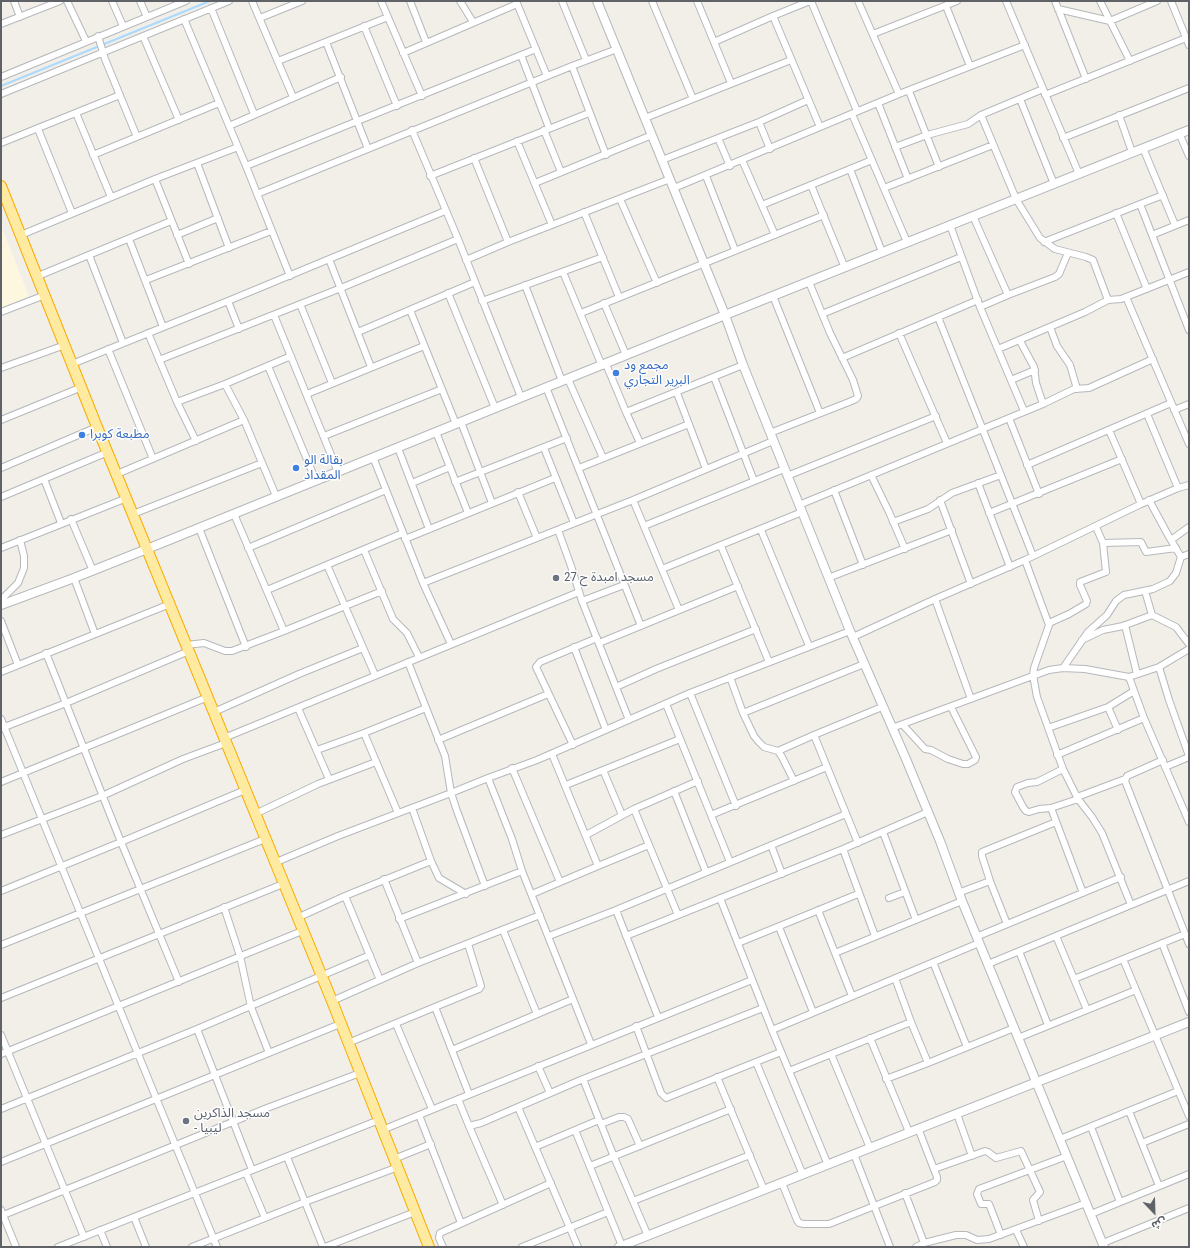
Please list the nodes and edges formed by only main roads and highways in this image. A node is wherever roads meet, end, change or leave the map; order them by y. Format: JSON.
{"nodes":[{"id":1,"x":1,"y":186,"type":"edge"},
{"id":2,"x":429,"y":1247,"type":"edge"}],
"edges":[{"from":1,"to":2,"type":"highway"}]}
